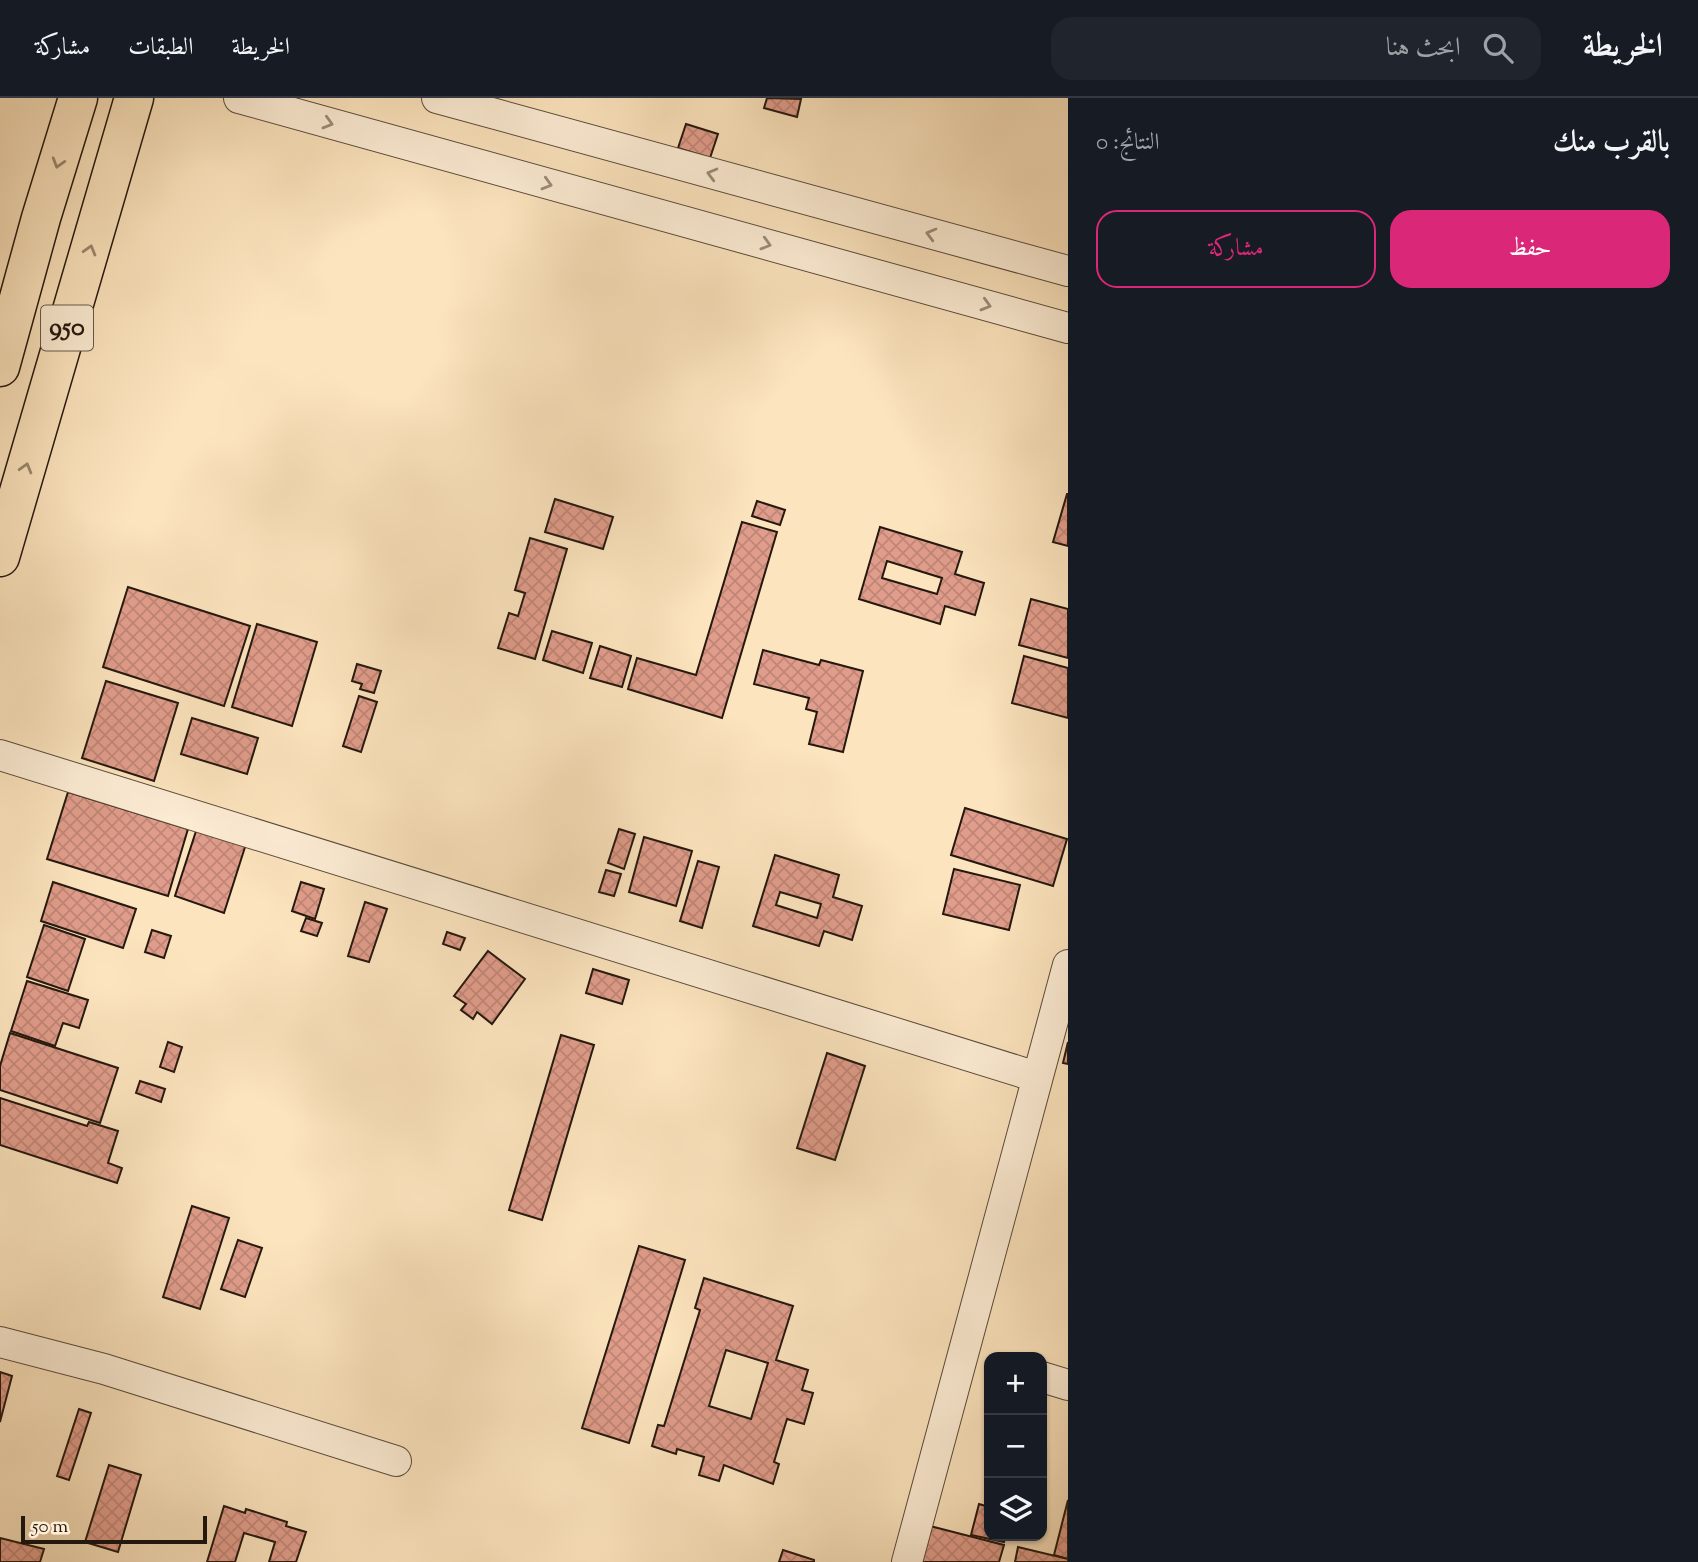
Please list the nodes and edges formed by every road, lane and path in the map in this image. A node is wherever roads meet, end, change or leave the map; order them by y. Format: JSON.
{"nodes":[{"id":1,"x":78,"y":98,"type":"edge"},
{"id":2,"x":134,"y":98,"type":"edge"},
{"id":3,"x":239,"y":98,"type":"edge"},
{"id":4,"x":437,"y":98,"type":"edge"},
{"id":5,"x":1068,"y":271,"type":"edge"},
{"id":6,"x":1068,"y":328,"type":"edge"},
{"id":7,"x":0,"y":367,"type":"edge"},
{"id":8,"x":0,"y":557,"type":"edge"},
{"id":9,"x":0,"y":755,"type":"edge"},
{"id":10,"x":1068,"y":965,"type":"edge"},
{"id":11,"x":1037,"y":1077,"type":"junction"},
{"id":12,"x":0,"y":1342,"type":"edge"},
{"id":13,"x":976,"y":1360,"type":"edge"},
{"id":14,"x":1047,"y":1379,"type":"edge"},
{"id":15,"x":1068,"y":1385,"type":"edge"},
{"id":16,"x":396,"y":1461,"type":"dead end"},
{"id":17,"x":907,"y":1562,"type":"edge"}],
"edges":[{"from":1,"to":7,"type":"main road","name":"950","number":"950","one_way":true},
{"from":8,"to":2,"type":"main road","number":"950","one_way":true},
{"from":3,"to":6,"type":"street","one_way":true},
{"from":5,"to":4,"type":"street","one_way":true},
{"from":9,"to":11,"type":"street"},
{"from":10,"to":11,"type":"street"},
{"from":11,"to":13,"type":"street"},
{"from":12,"to":16,"type":"street"},
{"from":13,"to":17,"type":"street"},
{"from":14,"to":15,"type":"street"}]}
